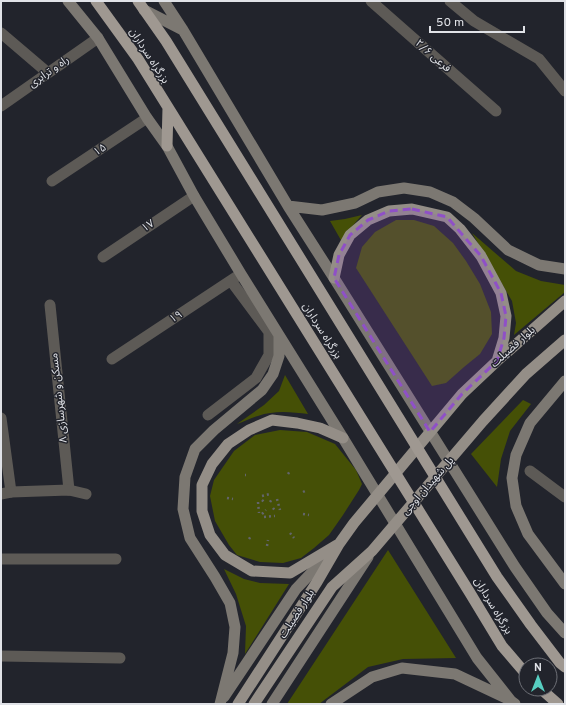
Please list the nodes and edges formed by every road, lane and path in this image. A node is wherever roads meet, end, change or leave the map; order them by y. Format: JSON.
{"nodes":[{"id":1,"x":68,"y":1,"type":"edge"},
{"id":2,"x":96,"y":1,"type":"edge"},
{"id":3,"x":164,"y":1,"type":"edge"},
{"id":4,"x":370,"y":1,"type":"edge"},
{"id":5,"x":450,"y":1,"type":"edge"},
{"id":6,"x":141,"y":6,"type":"edge"},
{"id":7,"x":183,"y":30,"type":"junction"},
{"id":8,"x":1,"y":33,"type":"edge"},
{"id":9,"x":98,"y":38,"type":"junction"},
{"id":10,"x":48,"y":73,"type":"junction"},
{"id":11,"x":565,"y":91,"type":"edge"},
{"id":12,"x":1,"y":106,"type":"edge"},
{"id":13,"x":168,"y":108,"type":"junction"},
{"id":14,"x":496,"y":111,"type":"dead end"},
{"id":15,"x":147,"y":118,"type":"junction"},
{"id":16,"x":167,"y":146,"type":"junction"},
{"id":17,"x":52,"y":181,"type":"dead end"},
{"id":18,"x":194,"y":196,"type":"junction"},
{"id":19,"x":288,"y":206,"type":"junction"},
{"id":20,"x":103,"y":257,"type":"dead end"},
{"id":21,"x":565,"y":269,"type":"edge"},
{"id":22,"x":241,"y":274,"type":"junction"},
{"id":23,"x":334,"y":278,"type":"junction"},
{"id":24,"x":231,"y":281,"type":"junction"},
{"id":25,"x":565,"y":301,"type":"edge"},
{"id":26,"x":50,"y":305,"type":"dead end"},
{"id":27,"x":279,"y":336,"type":"junction"},
{"id":28,"x":565,"y":340,"type":"edge"},
{"id":29,"x":112,"y":359,"type":"dead end"},
{"id":30,"x":498,"y":361,"type":"junction"},
{"id":31,"x":565,"y":380,"type":"edge"},
{"id":32,"x":208,"y":415,"type":"dead end"},
{"id":33,"x":1,"y":418,"type":"edge"},
{"id":34,"x":342,"y":438,"type":"junction"},
{"id":35,"x":530,"y":471,"type":"dead end"},
{"id":36,"x":69,"y":490,"type":"junction"},
{"id":37,"x":307,"y":490,"type":"dead end"},
{"id":38,"x":302,"y":492,"type":"dead end"},
{"id":39,"x":6,"y":493,"type":"edge"},
{"id":40,"x":86,"y":494,"type":"dead end"},
{"id":41,"x":270,"y":494,"type":"dead end"},
{"id":42,"x":262,"y":496,"type":"dead end"},
{"id":43,"x":565,"y":497,"type":"edge"},
{"id":44,"x":227,"y":498,"type":"dead end"},
{"id":45,"x":232,"y":499,"type":"dead end"},
{"id":46,"x":277,"y":499,"type":"dead end"},
{"id":47,"x":262,"y":500,"type":"dead end"},
{"id":48,"x":258,"y":502,"type":"dead end"},
{"id":49,"x":264,"y":503,"type":"dead end"},
{"id":50,"x":273,"y":508,"type":"dead end"},
{"id":51,"x":266,"y":510,"type":"dead end"},
{"id":52,"x":280,"y":510,"type":"dead end"},
{"id":53,"x":276,"y":512,"type":"dead end"},
{"id":54,"x":303,"y":514,"type":"dead end"},
{"id":55,"x":262,"y":515,"type":"junction"},
{"id":56,"x":308,"y":515,"type":"dead end"},
{"id":57,"x":275,"y":516,"type":"dead end"},
{"id":58,"x":290,"y":533,"type":"dead end"},
{"id":59,"x":294,"y":538,"type":"dead end"},
{"id":60,"x":268,"y":540,"type":"dead end"},
{"id":61,"x":338,"y":544,"type":"junction"},
{"id":62,"x":267,"y":546,"type":"dead end"},
{"id":63,"x":372,"y":551,"type":"junction"},
{"id":64,"x":1,"y":559,"type":"edge"},
{"id":65,"x":116,"y":560,"type":"dead end"},
{"id":66,"x":565,"y":584,"type":"edge"},
{"id":67,"x":565,"y":633,"type":"edge"},
{"id":68,"x":1,"y":656,"type":"edge"},
{"id":69,"x":120,"y":658,"type":"dead end"},
{"id":70,"x":518,"y":665,"type":"edge"},
{"id":71,"x":565,"y":667,"type":"edge"},
{"id":72,"x":550,"y":697,"type":"edge"},
{"id":73,"x":513,"y":702,"type":"edge"},
{"id":74,"x":220,"y":704,"type":"edge"},
{"id":75,"x":238,"y":704,"type":"edge"},
{"id":76,"x":254,"y":704,"type":"edge"},
{"id":77,"x":272,"y":704,"type":"edge"},
{"id":78,"x":331,"y":704,"type":"edge"},
{"id":79,"x":558,"y":704,"type":"edge"}],
"edges":[{"from":1,"to":9,"type":"main road"},
{"from":2,"to":13,"type":"highway","name":"بزرگراه سرداران"},
{"from":3,"to":7,"type":"main road"},
{"from":4,"to":14,"type":"street","name":"فرعی ۲/۶"},
{"from":5,"to":11,"type":"street"},
{"from":6,"to":7,"type":"main road"},
{"from":6,"to":71,"type":"highway","name":"بزرگراه سرداران"},
{"from":7,"to":19,"type":"main road"},
{"from":8,"to":10,"type":"street"},
{"from":9,"to":10,"type":"street","name":"راه و ترابری"},
{"from":9,"to":15,"type":"main road"},
{"from":10,"to":12,"type":"street","name":"راه و ترابری"},
{"from":13,"to":16,"type":"highway"},
{"from":13,"to":70,"type":"highway","name":"بزرگراه سرداران"},
{"from":15,"to":16,"type":"main road"},
{"from":15,"to":17,"type":"street","name":"۱۵"},
{"from":16,"to":18,"type":"main road"},
{"from":18,"to":20,"type":"street","name":"۱۷"},
{"from":18,"to":22,"type":"main road"},
{"from":19,"to":21,"type":"main road"},
{"from":19,"to":23,"type":"main road"},
{"from":22,"to":24,"type":"street","name":"۱۹"},
{"from":22,"to":27,"type":"main road"},
{"from":23,"to":30,"type":"main road"},
{"from":23,"to":67,"type":"main road"},
{"from":24,"to":29,"type":"street","name":"۱۹"},
{"from":24,"to":32,"type":"street"},
{"from":25,"to":30,"type":"main road","name":"بلوار فضیلت"},
{"from":26,"to":36,"type":"street","name":"مسکن و شهرسازی ۸"},
{"from":27,"to":34,"type":"main road"},
{"from":27,"to":74,"type":"main road"},
{"from":28,"to":63,"type":"main road","name":"پل شهیدان اوجی"},
{"from":30,"to":61,"type":"main road","name":"بلوار فضیلت"},
{"from":31,"to":66,"type":"main road"},
{"from":33,"to":39,"type":"street"},
{"from":34,"to":61,"type":"main road"},
{"from":34,"to":73,"type":"main road"},
{"from":35,"to":43,"type":"street"},
{"from":36,"to":39,"type":"street"},
{"from":36,"to":40,"type":"street"},
{"from":37,"to":38,"type":"path"},
{"from":41,"to":42,"type":"path"},
{"from":44,"to":45,"type":"path"},
{"from":46,"to":52,"type":"path"},
{"from":47,"to":49,"type":"path"},
{"from":48,"to":55,"type":"path"},
{"from":50,"to":53,"type":"path"},
{"from":51,"to":55,"type":"path"},
{"from":54,"to":56,"type":"path"},
{"from":55,"to":57,"type":"path"},
{"from":58,"to":59,"type":"path"},
{"from":60,"to":62,"type":"path"},
{"from":61,"to":74,"type":"main road"},
{"from":61,"to":75,"type":"main road","name":"بلوار فضیلت"},
{"from":63,"to":76,"type":"main road","name":"بلوار فضیلت"},
{"from":63,"to":77,"type":"main road"},
{"from":64,"to":65,"type":"street"},
{"from":68,"to":69,"type":"street"},
{"from":72,"to":79,"type":"highway"},
{"from":73,"to":78,"type":"main road"}]}
